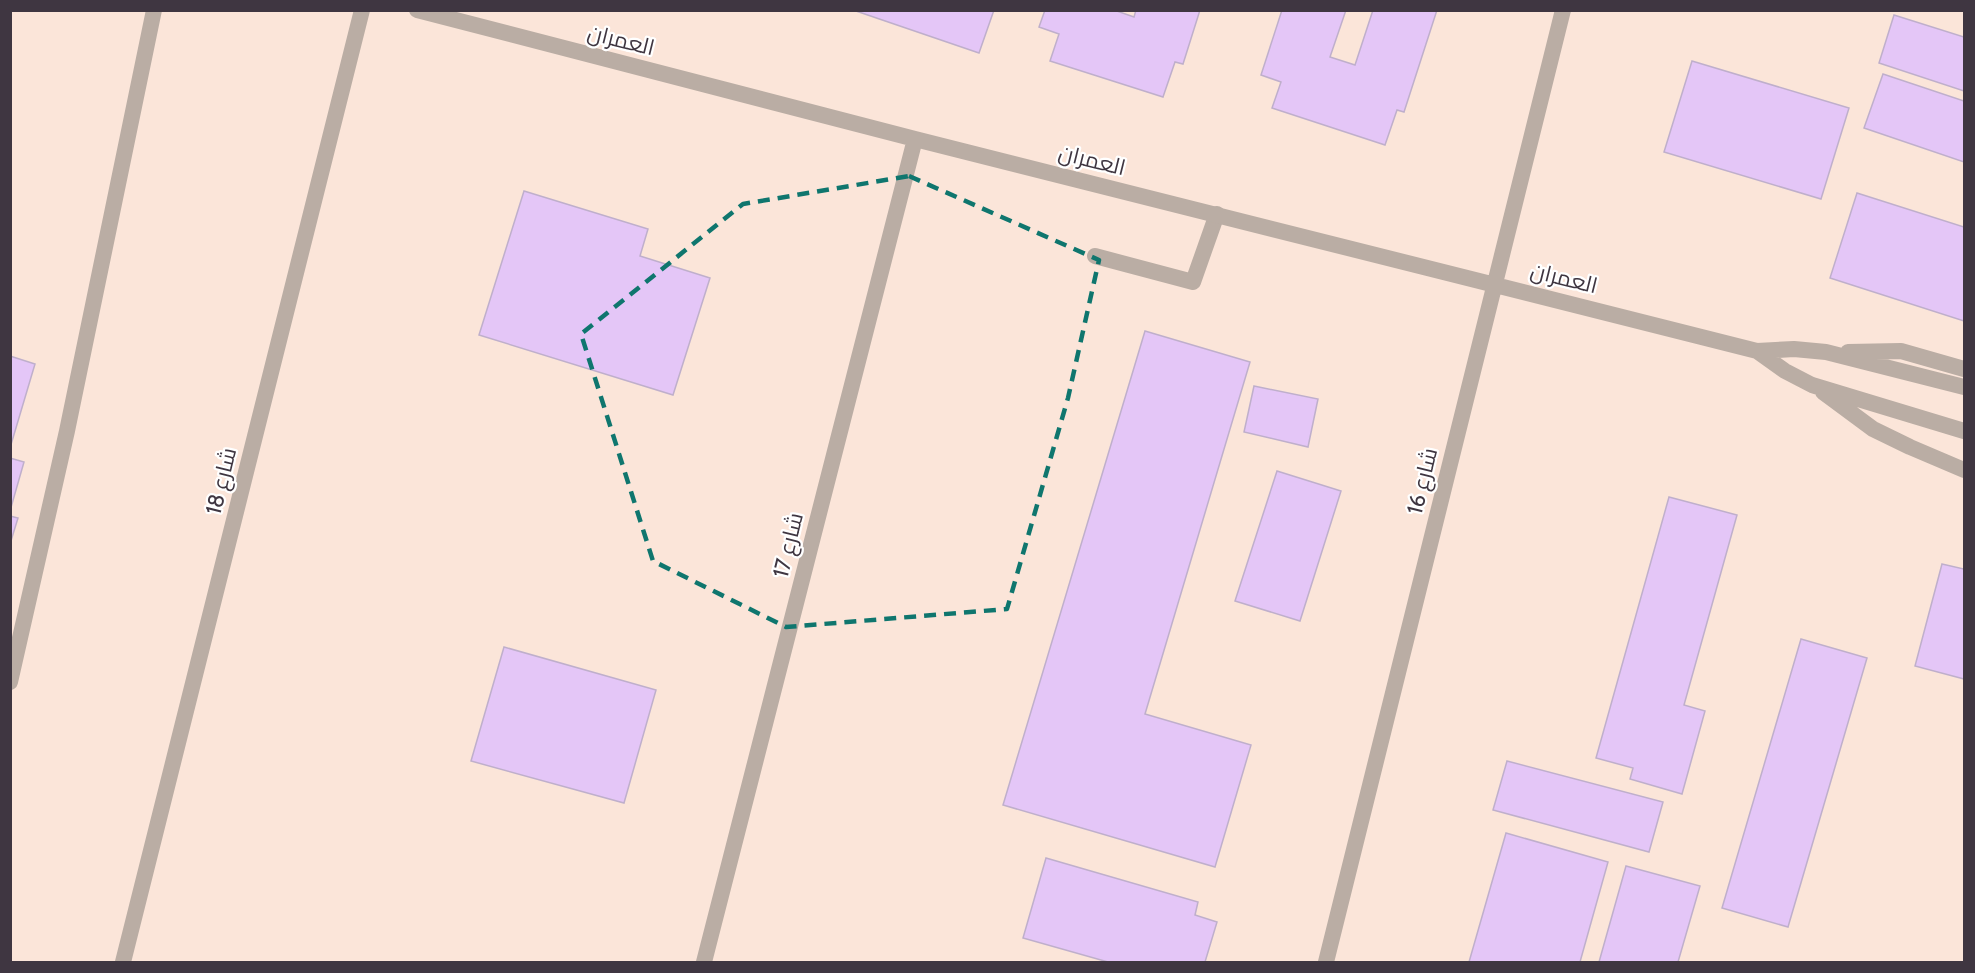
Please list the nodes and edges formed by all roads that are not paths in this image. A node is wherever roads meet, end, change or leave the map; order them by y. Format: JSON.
{"nodes":[{"id":1,"x":154,"y":10,"type":"edge"},
{"id":2,"x":362,"y":10,"type":"edge"},
{"id":3,"x":417,"y":10,"type":"edge"},
{"id":4,"x":1563,"y":10,"type":"edge"},
{"id":5,"x":915,"y":139,"type":"junction"},
{"id":6,"x":1217,"y":214,"type":"junction"},
{"id":7,"x":1095,"y":256,"type":"dead end"},
{"id":8,"x":1494,"y":283,"type":"junction"},
{"id":9,"x":1757,"y":351,"type":"junction"},
{"id":10,"x":1826,"y":352,"type":"junction"},
{"id":11,"x":1965,"y":369,"type":"edge"},
{"id":12,"x":1812,"y":385,"type":"junction"},
{"id":13,"x":1965,"y":387,"type":"edge"},
{"id":14,"x":1965,"y":431,"type":"edge"},
{"id":15,"x":1965,"y":470,"type":"edge"},
{"id":16,"x":10,"y":682,"type":"edge"},
{"id":17,"x":123,"y":963,"type":"edge"},
{"id":18,"x":704,"y":963,"type":"edge"},
{"id":19,"x":1326,"y":963,"type":"edge"}],
"edges":[{"from":1,"to":16,"type":"street"},
{"from":2,"to":17,"type":"street","name":"شارع 18"},
{"from":3,"to":5,"type":"street","name":"العمران"},
{"from":4,"to":8,"type":"street","name":"شارع 16"},
{"from":5,"to":6,"type":"street","name":"العمران"},
{"from":5,"to":18,"type":"street","name":"شارع 17"},
{"from":6,"to":7,"type":"street"},
{"from":6,"to":8,"type":"street","name":"العمران"},
{"from":8,"to":9,"type":"street","name":"العمران"},
{"from":8,"to":19,"type":"street","name":"شارع 16"},
{"from":9,"to":10,"type":"street","name":"العمران"},
{"from":9,"to":12,"type":"street","name":"العمران"},
{"from":10,"to":11,"type":"street"},
{"from":10,"to":13,"type":"street","name":"العمران"},
{"from":12,"to":14,"type":"street","name":"العمران"},
{"from":12,"to":15,"type":"street"}]}
